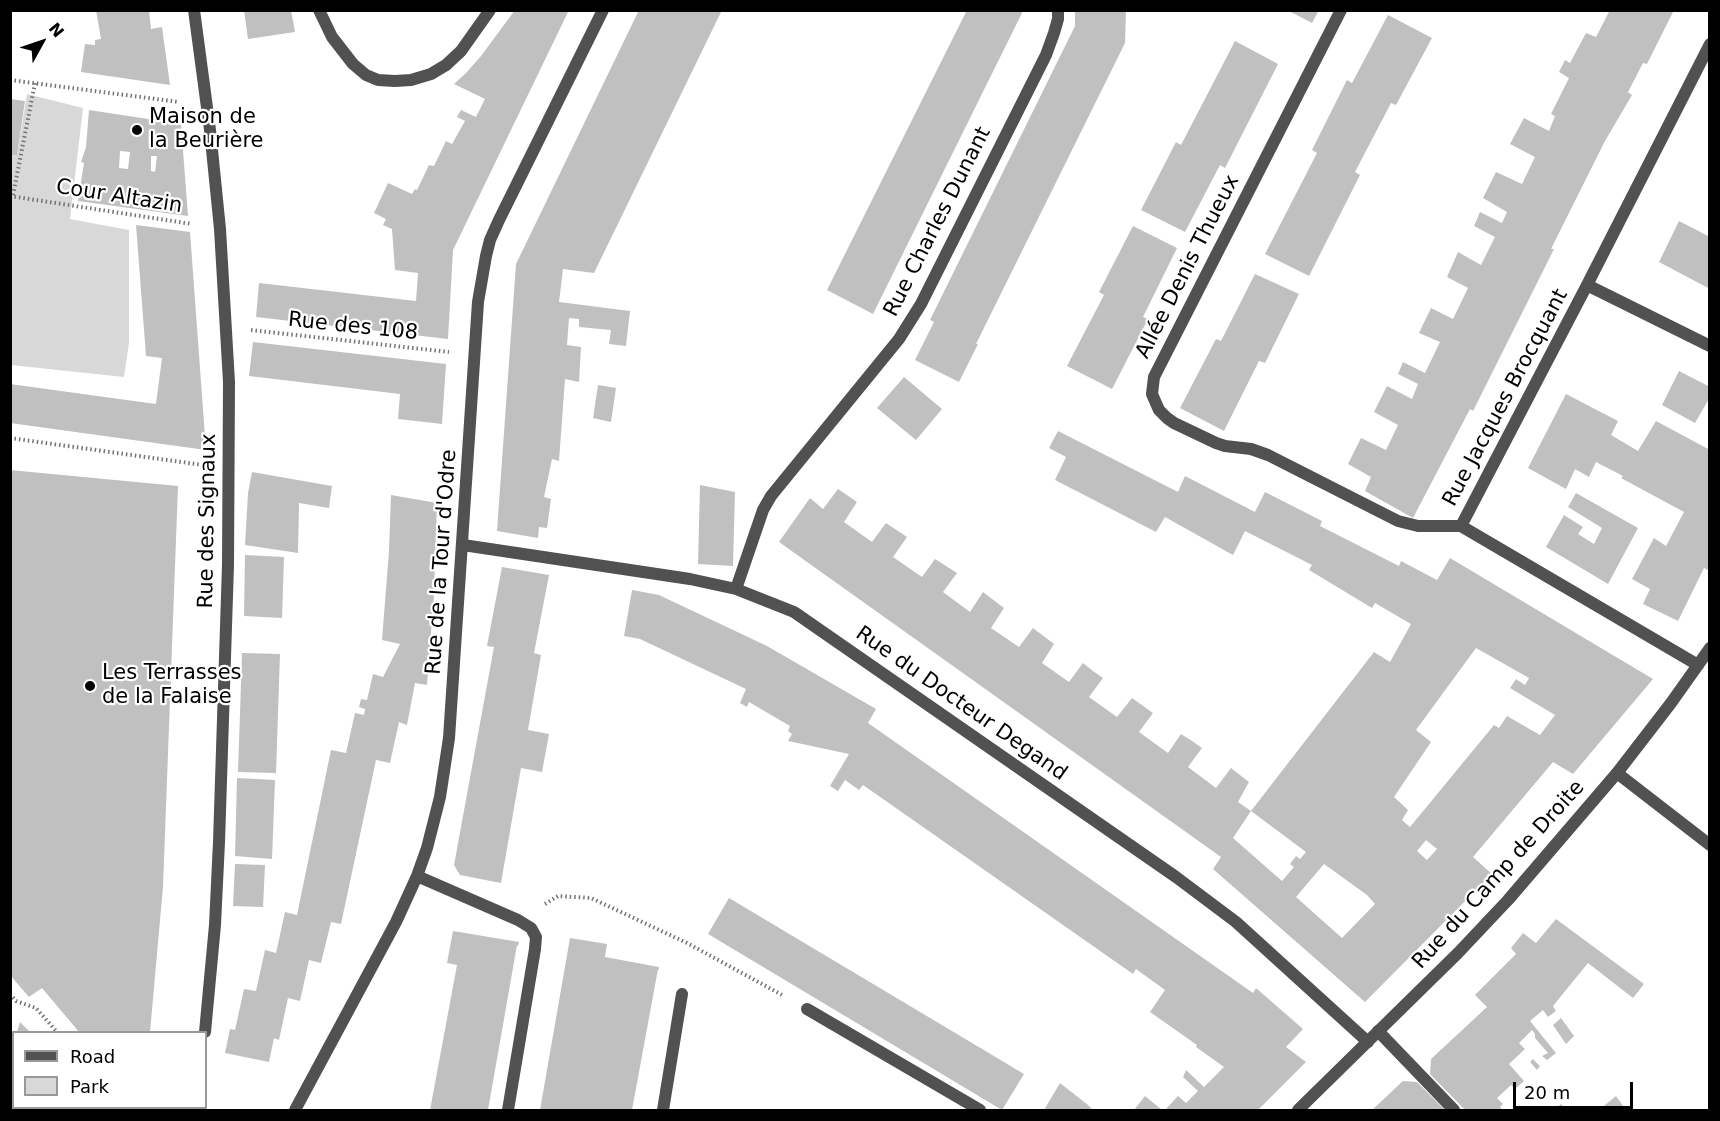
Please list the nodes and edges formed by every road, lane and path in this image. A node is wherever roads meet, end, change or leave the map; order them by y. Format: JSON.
{"nodes":[{"id":1,"x":194,"y":10,"type":"edge"},
{"id":2,"x":319,"y":10,"type":"edge"},
{"id":3,"x":490,"y":10,"type":"edge"},
{"id":4,"x":603,"y":10,"type":"edge"},
{"id":5,"x":1058,"y":10,"type":"edge"},
{"id":6,"x":1341,"y":10,"type":"edge"},
{"id":7,"x":1710,"y":44,"type":"edge"},
{"id":8,"x":10,"y":80,"type":"edge"},
{"id":9,"x":35,"y":83,"type":"junction"},
{"id":10,"x":206,"y":105,"type":"junction"},
{"id":11,"x":12,"y":196,"type":"edge"},
{"id":12,"x":220,"y":229,"type":"junction"},
{"id":13,"x":1587,"y":285,"type":"junction"},
{"id":14,"x":226,"y":327,"type":"junction"},
{"id":15,"x":1710,"y":346,"type":"edge"},
{"id":16,"x":475,"y":355,"type":"junction"},
{"id":17,"x":10,"y":438,"type":"edge"},
{"id":18,"x":229,"y":469,"type":"junction"},
{"id":19,"x":1461,"y":526,"type":"junction"},
{"id":20,"x":463,"y":545,"type":"junction"},
{"id":21,"x":736,"y":589,"type":"junction"},
{"id":22,"x":1710,"y":648,"type":"edge"},
{"id":23,"x":1698,"y":665,"type":"junction"},
{"id":24,"x":1617,"y":772,"type":"junction"},
{"id":25,"x":1710,"y":845,"type":"edge"},
{"id":26,"x":417,"y":876,"type":"junction"},
{"id":27,"x":518,"y":920,"type":"junction"},
{"id":28,"x":10,"y":994,"type":"edge"},
{"id":29,"x":682,"y":994,"type":"dead end"},
{"id":30,"x":807,"y":1009,"type":"joint"},
{"id":31,"x":56,"y":1031,"type":"edge"},
{"id":32,"x":205,"y":1031,"type":"edge"},
{"id":33,"x":1378,"y":1031,"type":"junction"},
{"id":34,"x":1368,"y":1042,"type":"junction"},
{"id":35,"x":295,"y":1110,"type":"edge"},
{"id":36,"x":508,"y":1110,"type":"edge"},
{"id":37,"x":663,"y":1110,"type":"edge"},
{"id":38,"x":980,"y":1110,"type":"edge"},
{"id":39,"x":1298,"y":1110,"type":"edge"},
{"id":40,"x":1454,"y":1110,"type":"edge"}],
"edges":[{"from":1,"to":10,"type":"street","name":"Rue des Signaux"},
{"from":2,"to":3,"type":"street"},
{"from":4,"to":16,"type":"street","name":"Rue de la Tour d'Odre"},
{"from":5,"to":21,"type":"street","name":"Rue Charles Dunant"},
{"from":6,"to":19,"type":"street","name":"Allée Denis Thueux"},
{"from":7,"to":13,"type":"street","name":"Rue Jacques Brocquant"},
{"from":8,"to":9,"type":"path"},
{"from":9,"to":10,"type":"path"},
{"from":9,"to":11,"type":"path"},
{"from":10,"to":12,"type":"street","name":"Rue des Signaux"},
{"from":11,"to":12,"type":"path","name":"Cour Altazin"},
{"from":12,"to":14,"type":"street","name":"Rue des Signaux"},
{"from":13,"to":15,"type":"street"},
{"from":13,"to":19,"type":"street","name":"Rue Jacques Brocquant"},
{"from":14,"to":16,"type":"path","name":"Rue des 108"},
{"from":14,"to":18,"type":"street","name":"Rue des Signaux"},
{"from":16,"to":20,"type":"street","name":"Rue de la Tour d'Odre"},
{"from":17,"to":18,"type":"path"},
{"from":18,"to":32,"type":"street","name":"Rue des Signaux"},
{"from":19,"to":23,"type":"street","name":"Rue Jacques Brocquant"},
{"from":20,"to":21,"type":"street","name":"Rue du Docteur Degand"},
{"from":20,"to":26,"type":"street","name":"Rue de la Tour d'Odre"},
{"from":21,"to":34,"type":"street","name":"Rue du Docteur Degand"},
{"from":22,"to":23,"type":"street","name":"Rue du Camp de Droite"},
{"from":23,"to":24,"type":"street","name":"Rue du Camp de Droite"},
{"from":24,"to":25,"type":"street"},
{"from":24,"to":33,"type":"street","name":"Rue du Camp de Droite"},
{"from":26,"to":27,"type":"street"},
{"from":26,"to":35,"type":"street","name":"Rue de la Tour d'Odre"},
{"from":27,"to":30,"type":"path"},
{"from":27,"to":36,"type":"street"},
{"from":28,"to":31,"type":"path"},
{"from":29,"to":37,"type":"street"},
{"from":30,"to":38,"type":"street"},
{"from":33,"to":34,"type":"street","name":"Rue du Camp de Droite"},
{"from":33,"to":40,"type":"street"},
{"from":34,"to":39,"type":"street","name":"Rue du Camp de Droite"}]}
